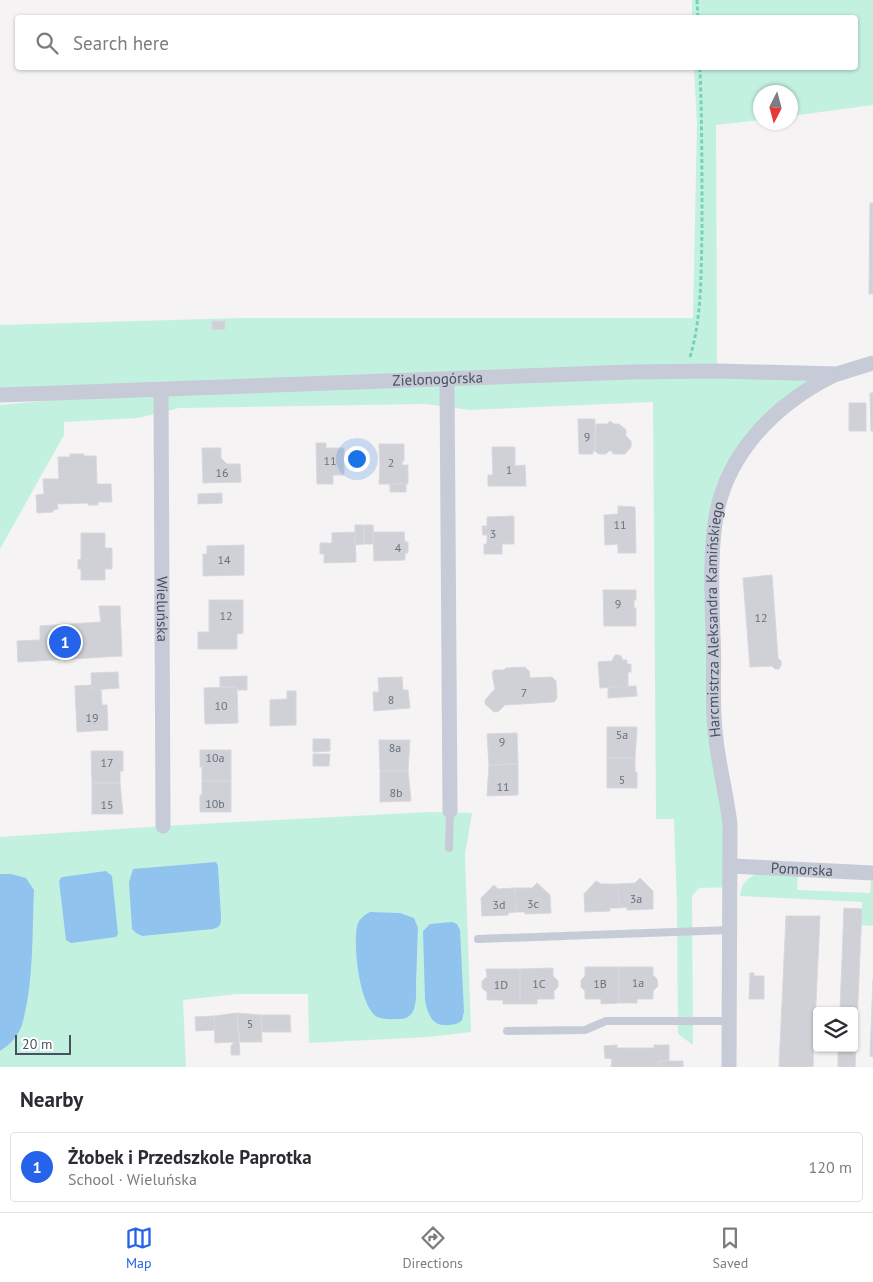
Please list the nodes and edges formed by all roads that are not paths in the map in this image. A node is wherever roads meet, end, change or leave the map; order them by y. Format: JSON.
{"nodes":[{"id":1,"x":873,"y":363,"type":"edge"},
{"id":2,"x":837,"y":374,"type":"junction"},
{"id":3,"x":447,"y":380,"type":"junction"},
{"id":4,"x":161,"y":390,"type":"junction"},
{"id":5,"x":0,"y":395,"type":"edge"},
{"id":6,"x":450,"y":811,"type":"joint"},
{"id":7,"x":163,"y":826,"type":"dead end"},
{"id":8,"x":449,"y":848,"type":"dead end"},
{"id":9,"x":731,"y":866,"type":"junction"},
{"id":10,"x":873,"y":872,"type":"edge"},
{"id":11,"x":730,"y":930,"type":"junction"},
{"id":12,"x":478,"y":939,"type":"dead end"},
{"id":13,"x":730,"y":1021,"type":"junction"},
{"id":14,"x":507,"y":1031,"type":"dead end"},
{"id":15,"x":729,"y":1067,"type":"edge"}],
"edges":[{"from":1,"to":2,"type":"street","name":"Zielonogórska"},
{"from":2,"to":3,"type":"street","name":"Zielonogórska"},
{"from":2,"to":9,"type":"street","name":"Harcmistrza Aleksandra Kamińskiego"},
{"from":3,"to":4,"type":"street","name":"Zielonogórska"},
{"from":3,"to":6,"type":"street"},
{"from":4,"to":5,"type":"street","name":"Zielonogórska"},
{"from":4,"to":7,"type":"street","name":"Wieluńska"},
{"from":6,"to":8,"type":"lane"},
{"from":9,"to":10,"type":"street","name":"Pomorska"},
{"from":9,"to":11,"type":"street","name":"Harcmistrza Aleksandra Kamińskiego"},
{"from":11,"to":12,"type":"lane"},
{"from":11,"to":13,"type":"street","name":"Harcmistrza Aleksandra Kamińskiego"},
{"from":13,"to":14,"type":"lane"},
{"from":13,"to":15,"type":"street","name":"Harcmistrza Aleksandra Kamińskiego"}]}
